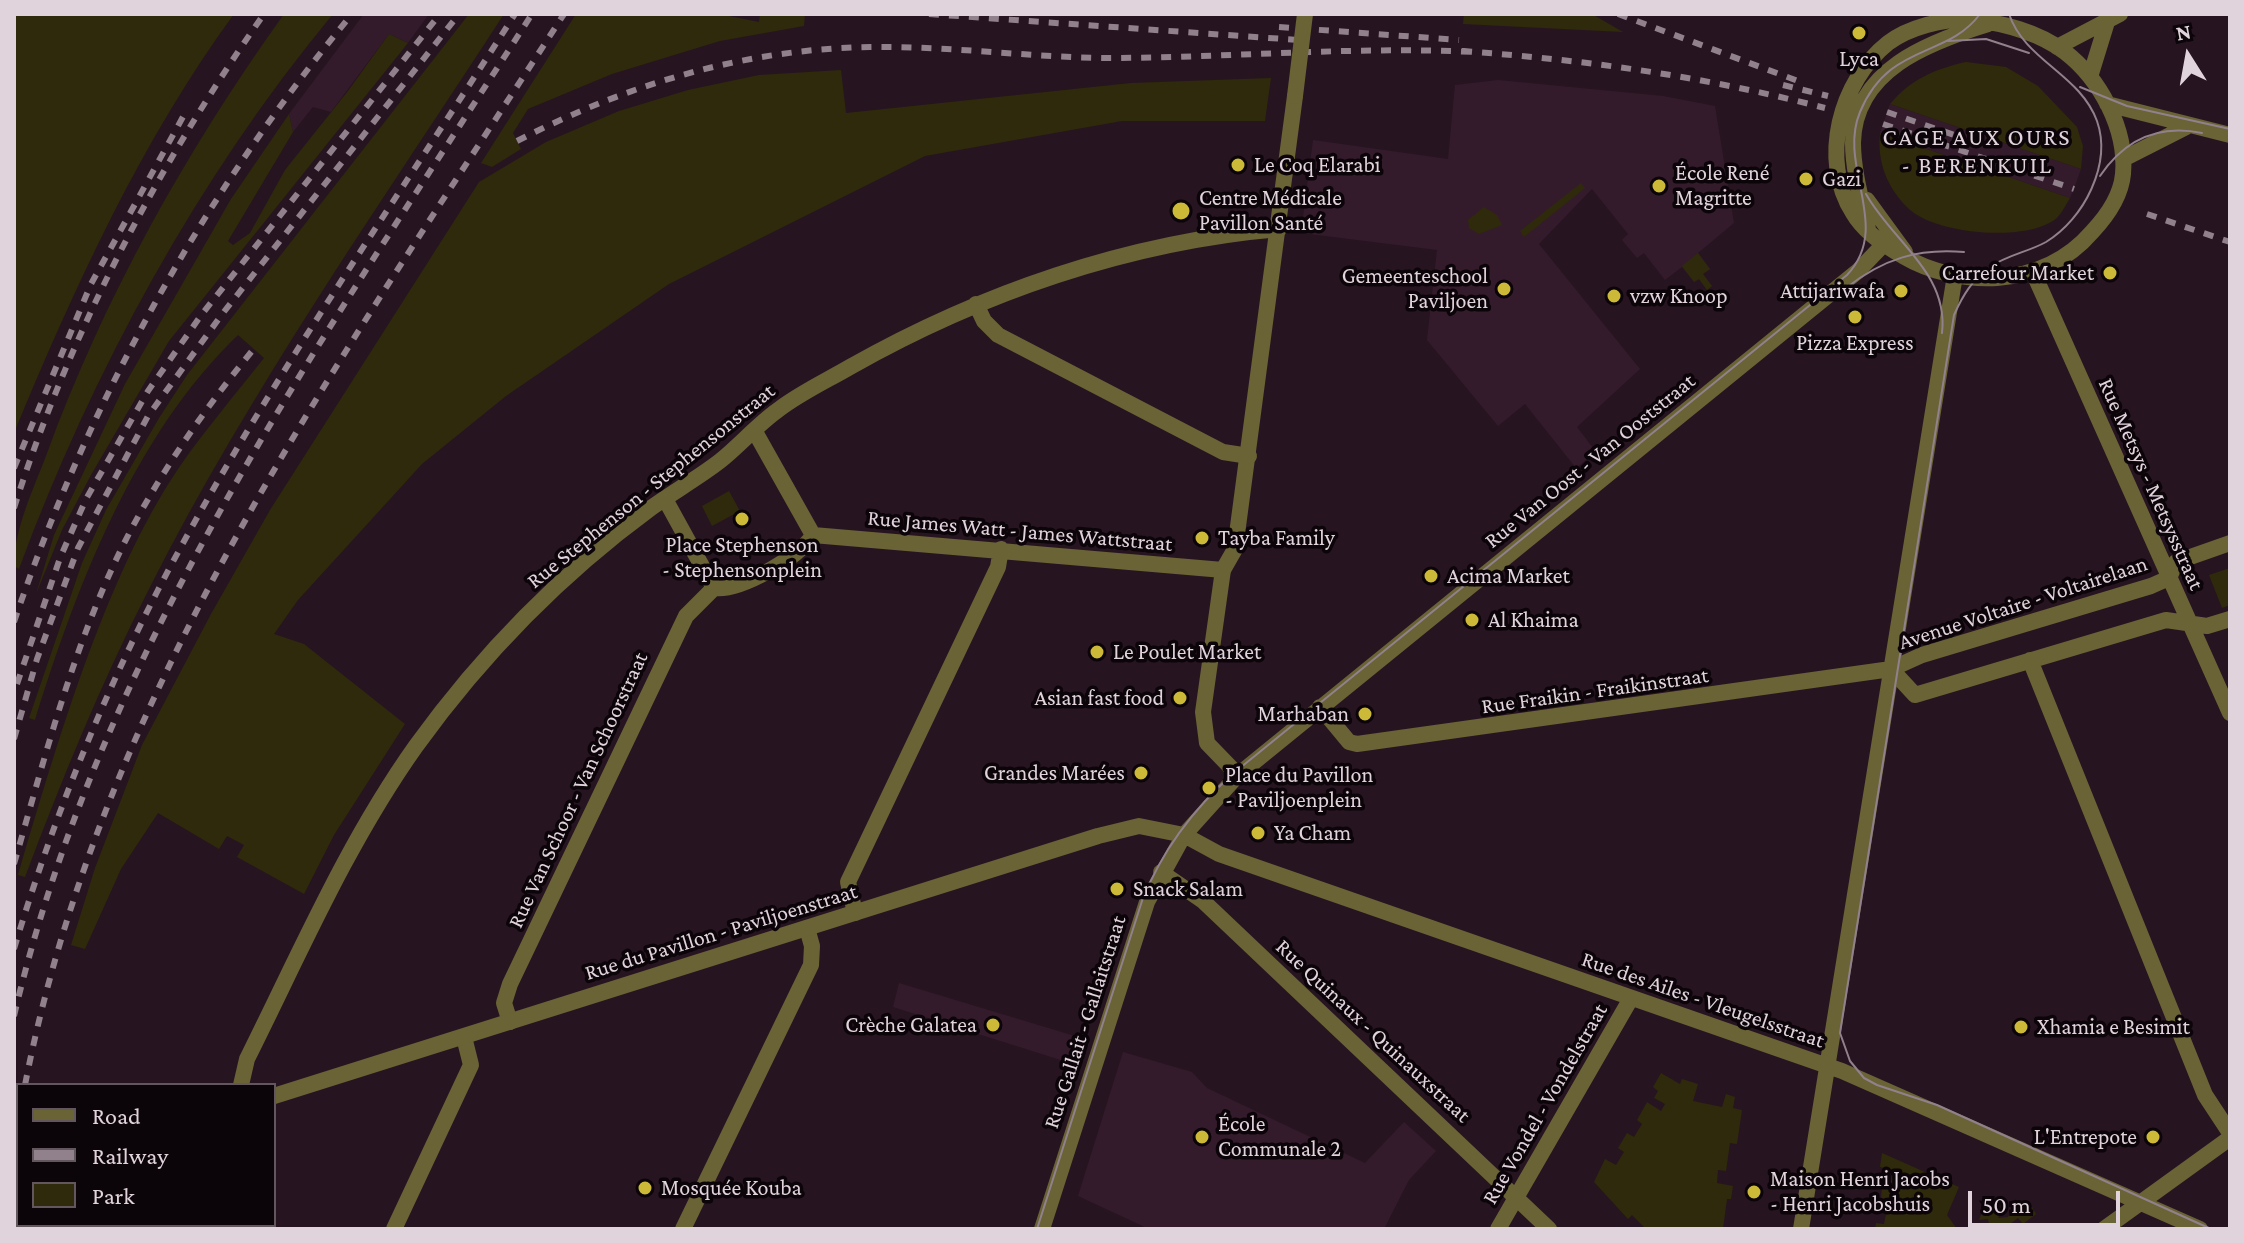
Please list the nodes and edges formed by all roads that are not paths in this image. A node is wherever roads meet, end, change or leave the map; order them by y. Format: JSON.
{"nodes":[{"id":1,"x":1305,"y":14,"type":"edge"},
{"id":2,"x":1995,"y":18,"type":"edge"},
{"id":3,"x":2113,"y":18,"type":"edge"},
{"id":4,"x":1928,"y":19,"type":"edge"},
{"id":5,"x":2057,"y":47,"type":"junction"},
{"id":6,"x":2090,"y":77,"type":"junction"},
{"id":7,"x":2107,"y":104,"type":"junction"},
{"id":8,"x":2186,"y":127,"type":"junction"},
{"id":9,"x":2230,"y":135,"type":"edge"},
{"id":10,"x":2123,"y":159,"type":"junction"},
{"id":11,"x":1857,"y":174,"type":"junction"},
{"id":12,"x":1279,"y":229,"type":"junction"},
{"id":13,"x":1868,"y":231,"type":"junction"},
{"id":14,"x":1884,"y":244,"type":"junction"},
{"id":15,"x":1918,"y":264,"type":"junction"},
{"id":16,"x":1858,"y":271,"type":"junction"},
{"id":17,"x":2033,"y":272,"type":"junction"},
{"id":18,"x":1955,"y":275,"type":"junction"},
{"id":19,"x":976,"y":304,"type":"junction"},
{"id":20,"x":754,"y":430,"type":"junction"},
{"id":21,"x":1249,"y":456,"type":"junction"},
{"id":22,"x":665,"y":499,"type":"junction"},
{"id":23,"x":813,"y":535,"type":"junction"},
{"id":24,"x":2230,"y":543,"type":"edge"},
{"id":25,"x":1001,"y":549,"type":"junction"},
{"id":26,"x":1223,"y":570,"type":"junction"},
{"id":27,"x":2169,"y":578,"type":"junction"},
{"id":28,"x":714,"y":588,"type":"junction"},
{"id":29,"x":2230,"y":619,"type":"edge"},
{"id":30,"x":2190,"y":623,"type":"junction"},
{"id":31,"x":2030,"y":660,"type":"junction"},
{"id":32,"x":1891,"y":669,"type":"junction"},
{"id":33,"x":1320,"y":707,"type":"junction"},
{"id":34,"x":2230,"y":713,"type":"edge"},
{"id":35,"x":1238,"y":775,"type":"junction"},
{"id":36,"x":1184,"y":835,"type":"junction"},
{"id":37,"x":1161,"y":872,"type":"junction"},
{"id":38,"x":855,"y":913,"type":"junction"},
{"id":39,"x":807,"y":928,"type":"junction"},
{"id":40,"x":1630,"y":1000,"type":"junction"},
{"id":41,"x":510,"y":1022,"type":"junction"},
{"id":42,"x":464,"y":1037,"type":"junction"},
{"id":43,"x":1829,"y":1066,"type":"junction"},
{"id":44,"x":241,"y":1083,"type":"edge"},
{"id":45,"x":276,"y":1095,"type":"edge"},
{"id":46,"x":2230,"y":1136,"type":"edge"},
{"id":47,"x":1516,"y":1196,"type":"junction"},
{"id":48,"x":2142,"y":1203,"type":"junction"},
{"id":49,"x":394,"y":1229,"type":"edge"},
{"id":50,"x":683,"y":1229,"type":"edge"},
{"id":51,"x":1042,"y":1229,"type":"edge"},
{"id":52,"x":1498,"y":1229,"type":"edge"},
{"id":53,"x":1549,"y":1229,"type":"edge"},
{"id":54,"x":1801,"y":1229,"type":"edge"},
{"id":55,"x":2104,"y":1229,"type":"edge"},
{"id":56,"x":2200,"y":1229,"type":"edge"}],
"edges":[{"from":1,"to":12,"type":"street","bridge":true},
{"from":2,"to":4,"type":"street"},
{"from":2,"to":5,"type":"street"},
{"from":2,"to":11,"type":"street"},
{"from":3,"to":5,"type":"street"},
{"from":3,"to":6,"type":"street"},
{"from":4,"to":13,"type":"street"},
{"from":5,"to":6,"type":"street"},
{"from":6,"to":7,"type":"street"},
{"from":7,"to":8,"type":"street"},
{"from":7,"to":10,"type":"street"},
{"from":8,"to":9,"type":"street"},
{"from":8,"to":10,"type":"street"},
{"from":10,"to":17,"type":"street"},
{"from":11,"to":13,"type":"street"},
{"from":11,"to":15,"type":"street"},
{"from":12,"to":19,"type":"street","name":"Rue Stephenson - Stephensonstraat"},
{"from":12,"to":21,"type":"street"},
{"from":13,"to":14,"type":"street"},
{"from":13,"to":16,"type":"street"},
{"from":14,"to":15,"type":"street"},
{"from":14,"to":16,"type":"street","name":"Rue Van Oost - Van Ooststraat"},
{"from":15,"to":18,"type":"street"},
{"from":16,"to":33,"type":"street","name":"Rue Van Oost - Van Ooststraat"},
{"from":17,"to":18,"type":"street"},
{"from":17,"to":27,"type":"street","name":"Rue Metsys - Metsysstraat"},
{"from":18,"to":32,"type":"street"},
{"from":19,"to":20,"type":"street","name":"Rue Stephenson - Stephensonstraat"},
{"from":19,"to":21,"type":"street"},
{"from":20,"to":22,"type":"street","name":"Rue Stephenson - Stephensonstraat"},
{"from":20,"to":23,"type":"street"},
{"from":21,"to":26,"type":"street"},
{"from":22,"to":28,"type":"street"},
{"from":22,"to":44,"type":"street","name":"Rue Stephenson - Stephensonstraat"},
{"from":23,"to":25,"type":"street","name":"Rue James Watt - James Wattstraat"},
{"from":23,"to":28,"type":"street"},
{"from":24,"to":27,"type":"street","name":"Avenue Voltaire - Voltairelaan"},
{"from":25,"to":26,"type":"street","name":"Rue James Watt - James Wattstraat"},
{"from":25,"to":38,"type":"street"},
{"from":26,"to":35,"type":"street"},
{"from":27,"to":30,"type":"street","name":"Rue Metsys - Metsysstraat"},
{"from":27,"to":32,"type":"street","name":"Avenue Voltaire - Voltairelaan"},
{"from":28,"to":41,"type":"street","name":"Rue Van Schoor - Van Schoorstraat"},
{"from":29,"to":30,"type":"street","name":"Avenue Voltaire - Voltairelaan"},
{"from":30,"to":31,"type":"street","name":"Avenue Voltaire - Voltairelaan"},
{"from":30,"to":34,"type":"street","name":"Rue Metsys - Metsysstraat"},
{"from":31,"to":32,"type":"street","name":"Avenue Voltaire - Voltairelaan"},
{"from":31,"to":46,"type":"street"},
{"from":32,"to":33,"type":"street","name":"Rue Fraikin - Fraikinstraat"},
{"from":32,"to":43,"type":"street"},
{"from":33,"to":35,"type":"street"},
{"from":35,"to":36,"type":"street"},
{"from":36,"to":37,"type":"street","name":"Rue Gallait - Gallaitstraat"},
{"from":36,"to":38,"type":"street","name":"Rue du Pavillon - Paviljoenstraat"},
{"from":36,"to":40,"type":"street","name":"Rue des Ailes - Vleugelsstraat"},
{"from":37,"to":47,"type":"street","name":"Rue Quinaux - Quinauxstraat"},
{"from":37,"to":51,"type":"street","name":"Rue Gallait - Gallaitstraat"},
{"from":38,"to":39,"type":"street","name":"Rue du Pavillon - Paviljoenstraat"},
{"from":39,"to":41,"type":"street","name":"Rue du Pavillon - Paviljoenstraat"},
{"from":39,"to":50,"type":"street"},
{"from":40,"to":43,"type":"street","name":"Rue des Ailes - Vleugelsstraat"},
{"from":40,"to":47,"type":"street","name":"Rue Vondel - Vondelstraat"},
{"from":41,"to":42,"type":"street","name":"Rue du Pavillon - Paviljoenstraat"},
{"from":42,"to":45,"type":"street","name":"Rue du Pavillon - Paviljoenstraat"},
{"from":42,"to":49,"type":"street"},
{"from":43,"to":48,"type":"street","name":"Rue des Ailes - Vleugelsstraat"},
{"from":43,"to":54,"type":"street"},
{"from":46,"to":48,"type":"street"},
{"from":47,"to":52,"type":"street","name":"Rue Vondel - Vondelstraat"},
{"from":47,"to":53,"type":"street","name":"Rue Quinaux - Quinauxstraat"},
{"from":48,"to":55,"type":"street"},
{"from":48,"to":56,"type":"street","name":"Rue des Ailes - Vleugelsstraat"}]}
